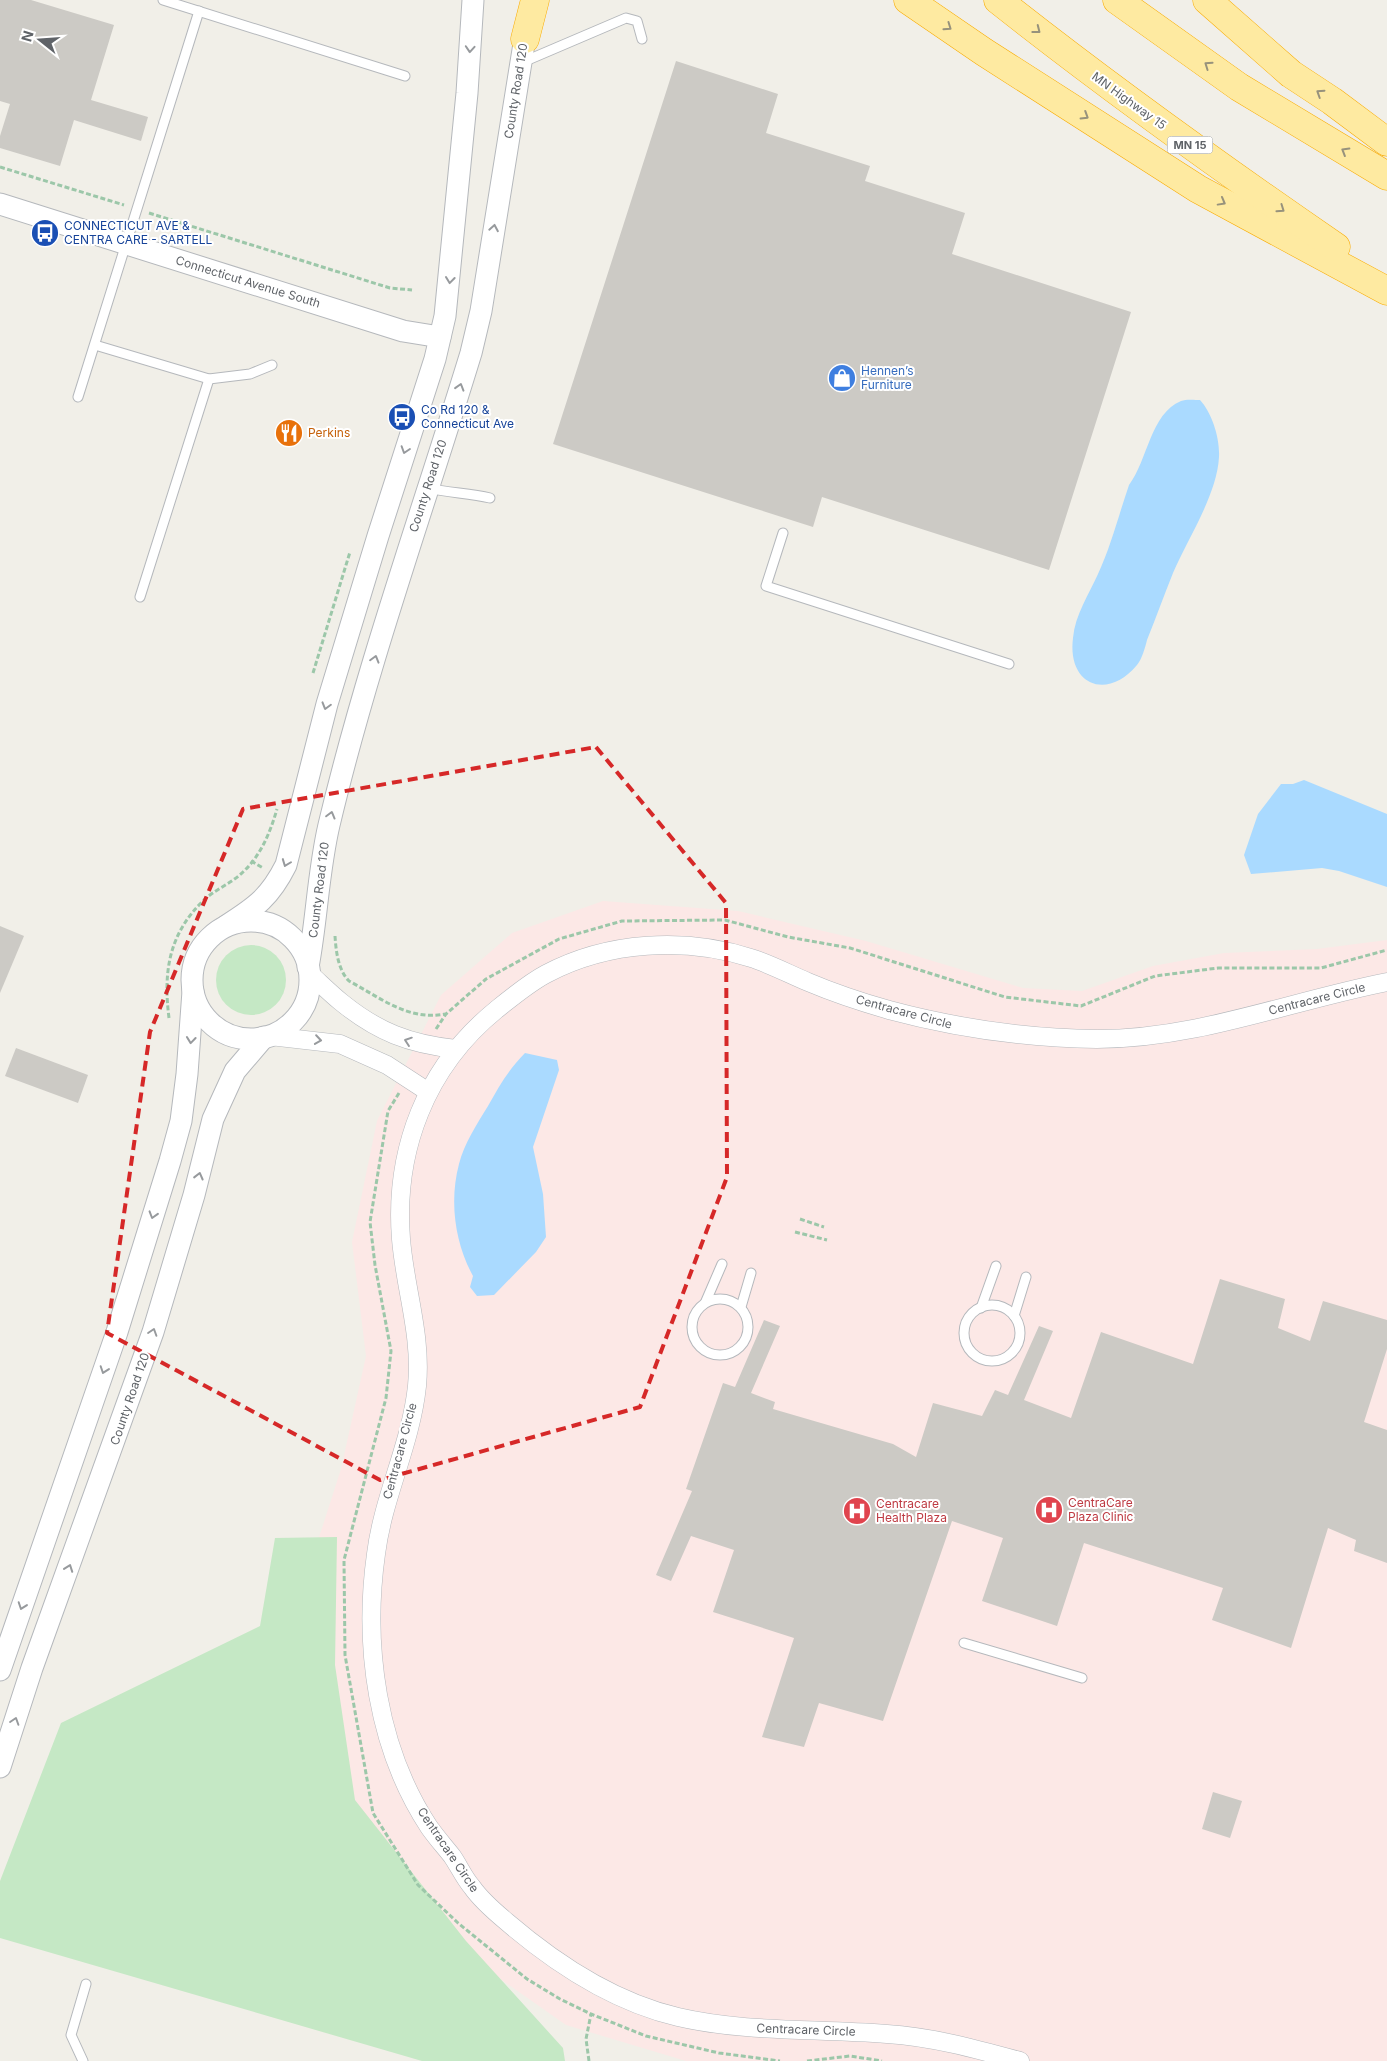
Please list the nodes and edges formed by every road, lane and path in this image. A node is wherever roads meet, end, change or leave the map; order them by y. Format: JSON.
{"nodes":[{"id":1,"x":163,"y":0,"type":"edge"},
{"id":2,"x":473,"y":0,"type":"edge"},
{"id":3,"x":534,"y":0,"type":"edge"},
{"id":4,"x":908,"y":0,"type":"edge"},
{"id":5,"x":998,"y":0,"type":"edge"},
{"id":6,"x":1117,"y":0,"type":"edge"},
{"id":7,"x":1207,"y":0,"type":"edge"},
{"id":8,"x":199,"y":11,"type":"junction"},
{"id":9,"x":642,"y":39,"type":"dead end"},
{"id":10,"x":523,"y":51,"type":"junction"},
{"id":11,"x":405,"y":76,"type":"dead end"},
{"id":12,"x":1387,"y":142,"type":"edge"},
{"id":13,"x":0,"y":167,"type":"edge"},
{"id":14,"x":1387,"y":176,"type":"edge"},
{"id":15,"x":0,"y":204,"type":"edge"},
{"id":16,"x":136,"y":209,"type":"junction"},
{"id":17,"x":125,"y":244,"type":"junction"},
{"id":18,"x":1387,"y":282,"type":"edge"},
{"id":19,"x":412,"y":290,"type":"dead end"},
{"id":20,"x":1387,"y":291,"type":"edge"},
{"id":21,"x":440,"y":337,"type":"junction"},
{"id":22,"x":94,"y":345,"type":"junction"},
{"id":23,"x":272,"y":365,"type":"dead end"},
{"id":24,"x":209,"y":379,"type":"junction"},
{"id":25,"x":78,"y":397,"type":"dead end"},
{"id":26,"x":428,"y":488,"type":"junction"},
{"id":27,"x":490,"y":498,"type":"dead end"},
{"id":28,"x":783,"y":533,"type":"dead end"},
{"id":29,"x":140,"y":597,"type":"dead end"},
{"id":30,"x":1009,"y":664,"type":"dead end"},
{"id":31,"x":226,"y":926,"type":"junction"},
{"id":32,"x":335,"y":929,"type":"dead end"},
{"id":33,"x":1387,"y":950,"type":"edge"},
{"id":34,"x":309,"y":970,"type":"junction"},
{"id":35,"x":1387,"y":982,"type":"edge"},
{"id":36,"x":193,"y":991,"type":"junction"},
{"id":37,"x":446,"y":1014,"type":"junction"},
{"id":38,"x":267,"y":1037,"type":"junction"},
{"id":39,"x":426,"y":1046,"type":"junction"},
{"id":40,"x":456,"y":1049,"type":"junction"},
{"id":41,"x":407,"y":1078,"type":"junction"},
{"id":42,"x":427,"y":1092,"type":"junction"},
{"id":43,"x":800,"y":1219,"type":"dead end"},
{"id":44,"x":824,"y":1227,"type":"dead end"},
{"id":45,"x":795,"y":1232,"type":"dead end"},
{"id":46,"x":827,"y":1240,"type":"dead end"},
{"id":47,"x":722,"y":1264,"type":"dead end"},
{"id":48,"x":996,"y":1266,"type":"dead end"},
{"id":49,"x":751,"y":1274,"type":"dead end"},
{"id":50,"x":1026,"y":1277,"type":"dead end"},
{"id":51,"x":706,"y":1301,"type":"junction"},
{"id":52,"x":741,"y":1307,"type":"junction"},
{"id":53,"x":981,"y":1308,"type":"junction"},
{"id":54,"x":1014,"y":1316,"type":"junction"},
{"id":55,"x":964,"y":1643,"type":"dead end"},
{"id":56,"x":0,"y":1670,"type":"edge"},
{"id":57,"x":1082,"y":1678,"type":"dead end"},
{"id":58,"x":0,"y":1767,"type":"edge"},
{"id":59,"x":86,"y":1984,"type":"dead end"},
{"id":60,"x":590,"y":2014,"type":"junction"},
{"id":61,"x":83,"y":2061,"type":"edge"},
{"id":62,"x":589,"y":2061,"type":"edge"},
{"id":63,"x":780,"y":2061,"type":"edge"},
{"id":64,"x":807,"y":2061,"type":"edge"},
{"id":65,"x":882,"y":2061,"type":"edge"},
{"id":66,"x":1020,"y":2061,"type":"edge"}],
"edges":[{"from":1,"to":8,"type":"lane"},
{"from":2,"to":21,"type":"street","one_way":true},
{"from":3,"to":10,"type":"highway"},
{"from":4,"to":20,"type":"highway","one_way":true},
{"from":5,"to":18,"type":"highway","name":"MN Highway 15","number":"MN 15","one_way":true},
{"from":14,"to":6,"type":"highway","one_way":true},
{"from":12,"to":7,"type":"highway","one_way":true},
{"from":8,"to":11,"type":"lane"},
{"from":8,"to":16,"type":"lane"},
{"from":9,"to":10,"type":"lane"},
{"from":26,"to":10,"type":"street","name":"County Road 120","one_way":true},
{"from":13,"to":16,"type":"path"},
{"from":15,"to":17,"type":"street","name":"Connecticut Avenue South"},
{"from":16,"to":17,"type":"lane"},
{"from":16,"to":19,"type":"path"},
{"from":17,"to":21,"type":"street","name":"Connecticut Avenue South"},
{"from":17,"to":22,"type":"lane"},
{"from":21,"to":31,"type":"street","one_way":true},
{"from":22,"to":24,"type":"lane"},
{"from":22,"to":25,"type":"lane"},
{"from":23,"to":24,"type":"lane"},
{"from":24,"to":29,"type":"lane"},
{"from":26,"to":27,"type":"lane"},
{"from":34,"to":26,"type":"street","name":"County Road 120","one_way":true},
{"from":28,"to":30,"type":"lane"},
{"from":31,"to":34,"type":"street"},
{"from":31,"to":36,"type":"street"},
{"from":32,"to":37,"type":"path"},
{"from":33,"to":37,"type":"path"},
{"from":34,"to":38,"type":"street"},
{"from":39,"to":34,"type":"street","one_way":true},
{"from":35,"to":40,"type":"street","name":"Centracare Circle"},
{"from":36,"to":38,"type":"street"},
{"from":36,"to":56,"type":"street","one_way":true},
{"from":37,"to":39,"type":"path"},
{"from":38,"to":41,"type":"street","one_way":true},
{"from":58,"to":38,"type":"street","name":"County Road 120","one_way":true},
{"from":39,"to":40,"type":"street"},
{"from":40,"to":42,"type":"street","name":"Centracare Circle"},
{"from":41,"to":42,"type":"street"},
{"from":41,"to":60,"type":"path"},
{"from":42,"to":66,"type":"street","name":"Centracare Circle"},
{"from":43,"to":44,"type":"path"},
{"from":45,"to":46,"type":"path"},
{"from":47,"to":51,"type":"lane"},
{"from":48,"to":53,"type":"lane"},
{"from":49,"to":52,"type":"lane"},
{"from":50,"to":54,"type":"lane"},
{"from":51,"to":52,"type":"lane"},
{"from":51,"to":52,"type":"lane"},
{"from":53,"to":54,"type":"lane"},
{"from":53,"to":54,"type":"lane"},
{"from":55,"to":57,"type":"lane"},
{"from":59,"to":61,"type":"lane"},
{"from":60,"to":62,"type":"path"},
{"from":60,"to":63,"type":"path"},
{"from":64,"to":65,"type":"path"}]}
